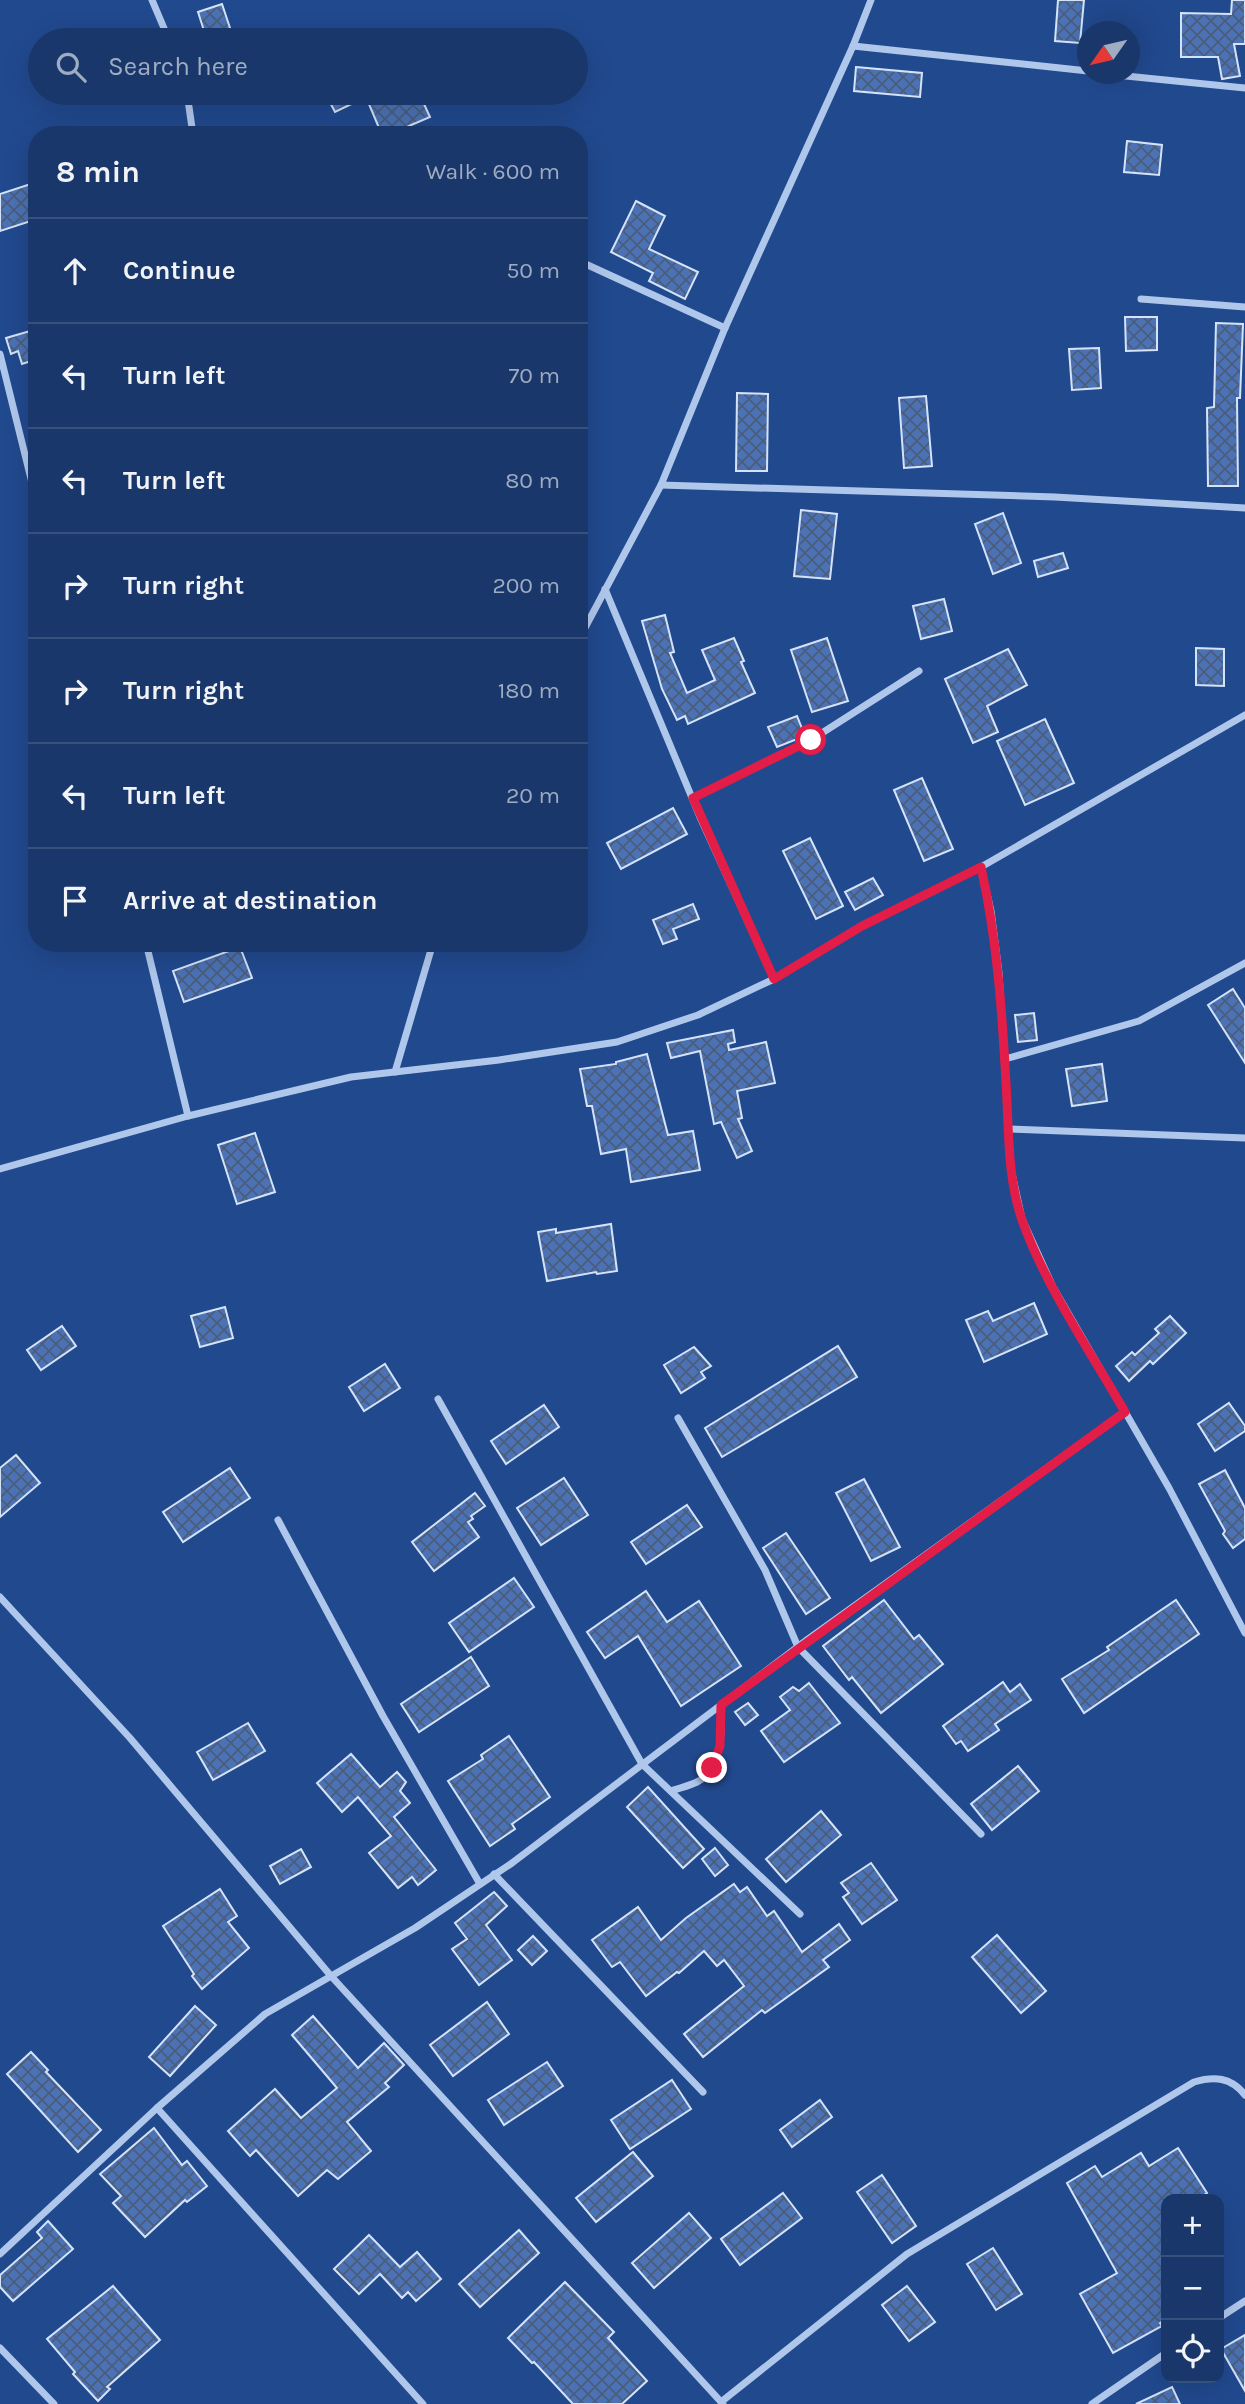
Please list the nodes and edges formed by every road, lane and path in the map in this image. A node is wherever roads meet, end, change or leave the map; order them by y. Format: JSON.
{"nodes":[{"id":1,"x":152,"y":0,"type":"edge"},
{"id":2,"x":871,"y":0,"type":"edge"},
{"id":3,"x":164,"y":28,"type":"edge"},
{"id":4,"x":853,"y":46,"type":"junction"},
{"id":5,"x":1077,"y":70,"type":"edge"},
{"id":6,"x":1140,"y":77,"type":"edge"},
{"id":7,"x":1245,"y":88,"type":"edge"},
{"id":8,"x":189,"y":105,"type":"edge"},
{"id":9,"x":192,"y":126,"type":"edge"},
{"id":10,"x":588,"y":265,"type":"edge"},
{"id":11,"x":1141,"y":299,"type":"dead end"},
{"id":12,"x":1245,"y":307,"type":"edge"},
{"id":13,"x":725,"y":328,"type":"junction"},
{"id":14,"x":0,"y":354,"type":"edge"},
{"id":15,"x":28,"y":467,"type":"edge"},
{"id":16,"x":661,"y":485,"type":"junction"},
{"id":17,"x":1245,"y":508,"type":"edge"},
{"id":18,"x":605,"y":589,"type":"junction"},
{"id":19,"x":588,"y":622,"type":"edge"},
{"id":20,"x":919,"y":671,"type":"dead end"},
{"id":21,"x":1245,"y":715,"type":"edge"},
{"id":22,"x":693,"y":798,"type":"junction"},
{"id":23,"x":981,"y":867,"type":"junction"},
{"id":24,"x":148,"y":952,"type":"edge"},
{"id":25,"x":430,"y":952,"type":"edge"},
{"id":26,"x":1245,"y":963,"type":"edge"},
{"id":27,"x":774,"y":979,"type":"junction"},
{"id":28,"x":1005,"y":1059,"type":"junction"},
{"id":29,"x":395,"y":1072,"type":"junction"},
{"id":30,"x":188,"y":1116,"type":"junction"},
{"id":31,"x":1009,"y":1129,"type":"junction"},
{"id":32,"x":1245,"y":1138,"type":"edge"},
{"id":33,"x":0,"y":1169,"type":"edge"},
{"id":34,"x":438,"y":1399,"type":"dead end"},
{"id":35,"x":1125,"y":1412,"type":"junction"},
{"id":36,"x":678,"y":1418,"type":"dead end"},
{"id":37,"x":278,"y":1520,"type":"dead end"},
{"id":38,"x":0,"y":1597,"type":"edge"},
{"id":39,"x":1245,"y":1633,"type":"edge"},
{"id":40,"x":798,"y":1647,"type":"junction"},
{"id":41,"x":721,"y":1705,"type":"junction"},
{"id":42,"x":642,"y":1764,"type":"junction"},
{"id":43,"x":671,"y":1791,"type":"junction"},
{"id":44,"x":981,"y":1834,"type":"dead end"},
{"id":45,"x":495,"y":1874,"type":"junction"},
{"id":46,"x":480,"y":1884,"type":"junction"},
{"id":47,"x":800,"y":1914,"type":"dead end"},
{"id":48,"x":331,"y":1976,"type":"junction"},
{"id":49,"x":703,"y":2092,"type":"dead end"},
{"id":50,"x":1245,"y":2095,"type":"edge"},
{"id":51,"x":157,"y":2108,"type":"junction"},
{"id":52,"x":0,"y":2254,"type":"edge"},
{"id":53,"x":1245,"y":2301,"type":"edge"},
{"id":54,"x":1224,"y":2315,"type":"edge"},
{"id":55,"x":0,"y":2348,"type":"edge"},
{"id":56,"x":1161,"y":2356,"type":"edge"},
{"id":57,"x":722,"y":2403,"type":"edge"},
{"id":58,"x":54,"y":2404,"type":"edge"},
{"id":59,"x":423,"y":2404,"type":"edge"},
{"id":60,"x":1092,"y":2404,"type":"edge"}],
"edges":[{"from":1,"to":3,"type":"street"},
{"from":2,"to":4,"type":"street"},
{"from":4,"to":5,"type":"street"},
{"from":4,"to":13,"type":"street"},
{"from":6,"to":7,"type":"street"},
{"from":8,"to":9,"type":"street"},
{"from":10,"to":13,"type":"street"},
{"from":11,"to":12,"type":"street"},
{"from":13,"to":16,"type":"street"},
{"from":14,"to":15,"type":"street"},
{"from":16,"to":17,"type":"street"},
{"from":16,"to":18,"type":"street"},
{"from":18,"to":19,"type":"street"},
{"from":18,"to":22,"type":"street"},
{"from":20,"to":22,"type":"street"},
{"from":21,"to":23,"type":"street"},
{"from":22,"to":27,"type":"street"},
{"from":23,"to":27,"type":"street"},
{"from":23,"to":28,"type":"street"},
{"from":24,"to":30,"type":"street"},
{"from":25,"to":29,"type":"street"},
{"from":26,"to":28,"type":"street"},
{"from":27,"to":29,"type":"street"},
{"from":28,"to":31,"type":"street"},
{"from":29,"to":30,"type":"street"},
{"from":30,"to":33,"type":"street"},
{"from":31,"to":32,"type":"street"},
{"from":31,"to":35,"type":"street"},
{"from":34,"to":42,"type":"street"},
{"from":35,"to":39,"type":"street"},
{"from":35,"to":40,"type":"street"},
{"from":36,"to":40,"type":"street"},
{"from":37,"to":46,"type":"street"},
{"from":38,"to":48,"type":"street"},
{"from":40,"to":41,"type":"street"},
{"from":40,"to":44,"type":"street"},
{"from":41,"to":42,"type":"street"},
{"from":41,"to":43,"type":"street"},
{"from":42,"to":43,"type":"street"},
{"from":42,"to":45,"type":"street"},
{"from":43,"to":47,"type":"street"},
{"from":45,"to":46,"type":"street"},
{"from":45,"to":49,"type":"street"},
{"from":46,"to":48,"type":"street"},
{"from":48,"to":51,"type":"street"},
{"from":48,"to":57,"type":"street"},
{"from":50,"to":57,"type":"street"},
{"from":51,"to":52,"type":"street"},
{"from":51,"to":59,"type":"street"},
{"from":53,"to":54,"type":"street"},
{"from":55,"to":58,"type":"street"},
{"from":56,"to":60,"type":"street"}]}
